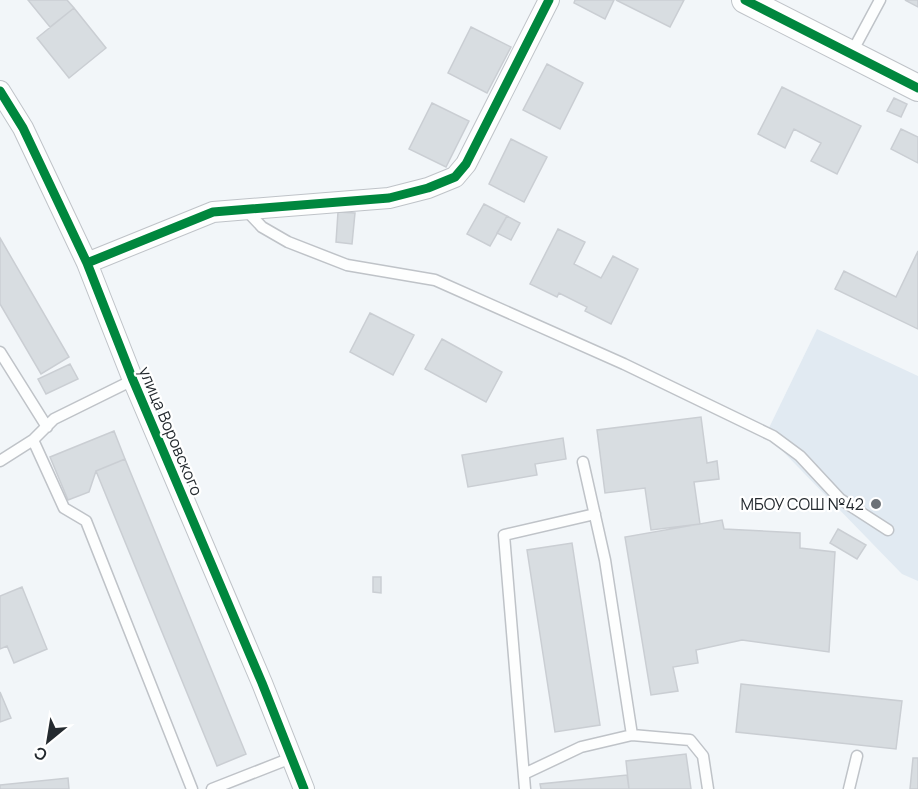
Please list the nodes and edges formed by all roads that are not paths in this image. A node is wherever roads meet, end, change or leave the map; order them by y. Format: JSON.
{"nodes":[{"id":1,"x":549,"y":0,"type":"edge"},
{"id":2,"x":745,"y":0,"type":"edge"},
{"id":3,"x":880,"y":0,"type":"edge"},
{"id":4,"x":851,"y":54,"type":"junction"},
{"id":5,"x":918,"y":88,"type":"edge"},
{"id":6,"x":0,"y":91,"type":"edge"},
{"id":7,"x":6,"y":114,"type":"edge"},
{"id":8,"x":246,"y":210,"type":"junction"},
{"id":9,"x":87,"y":262,"type":"junction"},
{"id":10,"x":0,"y":352,"type":"edge"},
{"id":11,"x":133,"y":381,"type":"junction"},
{"id":12,"x":46,"y":427,"type":"junction"},
{"id":13,"x":33,"y":440,"type":"junction"},
{"id":14,"x":0,"y":461,"type":"edge"},
{"id":15,"x":583,"y":462,"type":"dead end"},
{"id":16,"x":595,"y":514,"type":"junction"},
{"id":17,"x":888,"y":531,"type":"dead end"},
{"id":18,"x":632,"y":735,"type":"junction"},
{"id":19,"x":857,"y":756,"type":"dead end"},
{"id":20,"x":291,"y":758,"type":"junction"},
{"id":21,"x":524,"y":774,"type":"junction"},
{"id":22,"x":192,"y":789,"type":"edge"},
{"id":23,"x":212,"y":789,"type":"edge"},
{"id":24,"x":304,"y":789,"type":"edge"},
{"id":25,"x":525,"y":789,"type":"edge"},
{"id":26,"x":708,"y":789,"type":"edge"},
{"id":27,"x":849,"y":789,"type":"edge"}],
"edges":[{"from":1,"to":8,"type":"street"},
{"from":2,"to":4,"type":"street"},
{"from":3,"to":4,"type":"lane"},
{"from":4,"to":5,"type":"street"},
{"from":6,"to":7,"type":"street","name":"улица Воровского"},
{"from":7,"to":9,"type":"street","name":"улица Воровского"},
{"from":8,"to":9,"type":"street"},
{"from":8,"to":17,"type":"lane"},
{"from":9,"to":11,"type":"street","name":"улица Воровского"},
{"from":10,"to":12,"type":"lane"},
{"from":11,"to":12,"type":"lane"},
{"from":11,"to":20,"type":"street","name":"улица Воровского"},
{"from":12,"to":13,"type":"lane"},
{"from":13,"to":14,"type":"lane"},
{"from":13,"to":22,"type":"lane"},
{"from":15,"to":16,"type":"lane"},
{"from":16,"to":18,"type":"lane"},
{"from":16,"to":21,"type":"lane"},
{"from":18,"to":21,"type":"lane"},
{"from":18,"to":26,"type":"lane"},
{"from":19,"to":27,"type":"lane"},
{"from":20,"to":23,"type":"lane"},
{"from":20,"to":24,"type":"street","name":"улица Воровского"},
{"from":21,"to":25,"type":"lane"}]}
